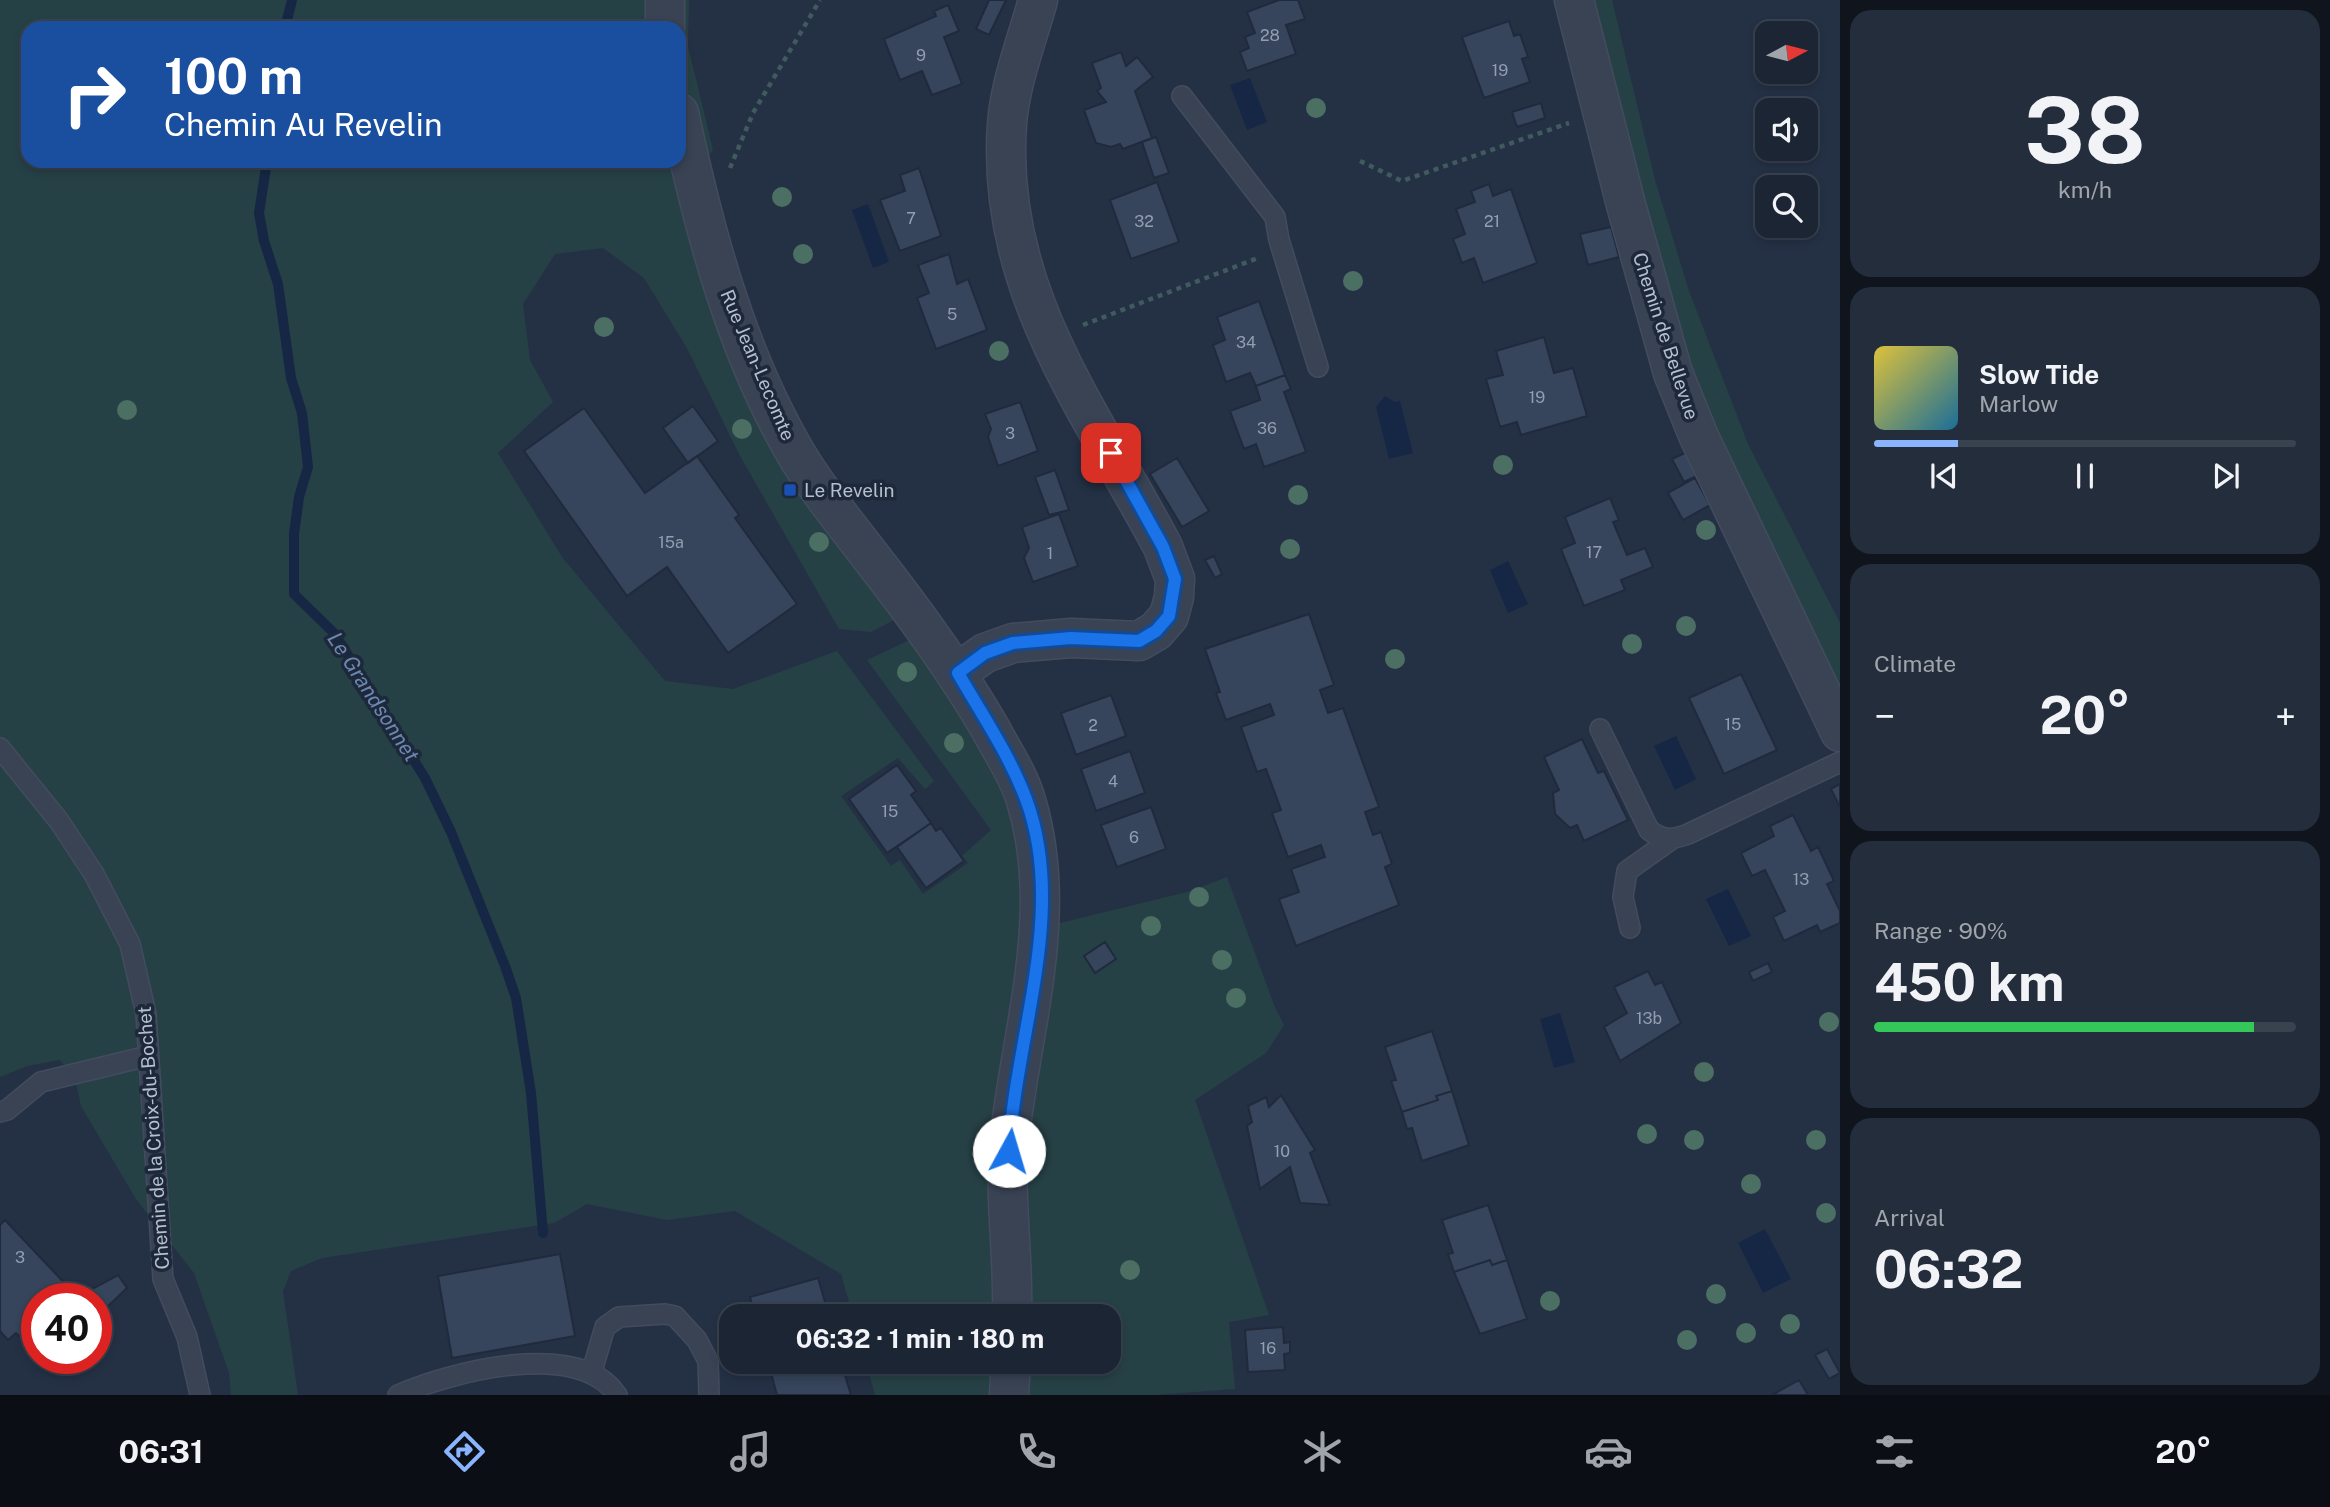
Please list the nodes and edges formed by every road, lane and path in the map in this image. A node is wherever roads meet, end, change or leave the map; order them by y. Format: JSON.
{"nodes":[{"id":1,"x":665,"y":0,"type":"edge"},
{"id":2,"x":820,"y":0,"type":"edge"},
{"id":3,"x":1038,"y":0,"type":"edge"},
{"id":4,"x":1574,"y":0,"type":"edge"},
{"id":5,"x":665,"y":21,"type":"edge"},
{"id":6,"x":1182,"y":96,"type":"dead end"},
{"id":7,"x":1603,"y":111,"type":"junction"},
{"id":8,"x":686,"y":146,"type":"edge"},
{"id":9,"x":1360,"y":161,"type":"dead end"},
{"id":10,"x":705,"y":222,"type":"junction"},
{"id":11,"x":1282,"y":249,"type":"junction"},
{"id":12,"x":1049,"y":339,"type":"junction"},
{"id":13,"x":1318,"y":368,"type":"dead end"},
{"id":14,"x":958,"y":673,"type":"junction"},
{"id":15,"x":1600,"y":729,"type":"dead end"},
{"id":16,"x":1840,"y":732,"type":"edge"},
{"id":17,"x":0,"y":748,"type":"edge"},
{"id":18,"x":1840,"y":762,"type":"edge"},
{"id":19,"x":1672,"y":839,"type":"junction"},
{"id":20,"x":1630,"y":928,"type":"dead end"},
{"id":21,"x":148,"y":1056,"type":"junction"},
{"id":22,"x":0,"y":1112,"type":"edge"},
{"id":23,"x":1012,"y":1304,"type":"edge"},
{"id":24,"x":592,"y":1371,"type":"junction"},
{"id":25,"x":1010,"y":1374,"type":"edge"},
{"id":26,"x":200,"y":1395,"type":"edge"},
{"id":27,"x":398,"y":1395,"type":"edge"},
{"id":28,"x":617,"y":1395,"type":"edge"},
{"id":29,"x":709,"y":1395,"type":"edge"},
{"id":30,"x":1009,"y":1395,"type":"edge"}],
"edges":[{"from":1,"to":5,"type":"street"},
{"from":2,"to":10,"type":"path"},
{"from":3,"to":12,"type":"street"},
{"from":4,"to":7,"type":"street","name":"Chemin de Bellevue"},
{"from":6,"to":11,"type":"lane"},
{"from":7,"to":9,"type":"path"},
{"from":7,"to":16,"type":"street","name":"Chemin de Bellevue"},
{"from":8,"to":10,"type":"street","name":"Rue Jean-Lecomte"},
{"from":10,"to":14,"type":"street","name":"Rue Jean-Lecomte"},
{"from":11,"to":12,"type":"path"},
{"from":11,"to":13,"type":"lane"},
{"from":12,"to":14,"type":"street"},
{"from":14,"to":23,"type":"street","name":"Rue Jean-Lecomte"},
{"from":15,"to":19,"type":"lane"},
{"from":17,"to":21,"type":"lane","name":"Chemin de la Croix-du-Bochet"},
{"from":18,"to":19,"type":"lane"},
{"from":19,"to":20,"type":"lane"},
{"from":21,"to":22,"type":"lane"},
{"from":21,"to":26,"type":"lane","name":"Chemin de la Croix-du-Bochet"},
{"from":24,"to":27,"type":"lane"},
{"from":24,"to":28,"type":"lane"},
{"from":24,"to":29,"type":"lane"},
{"from":25,"to":30,"type":"street"}]}
